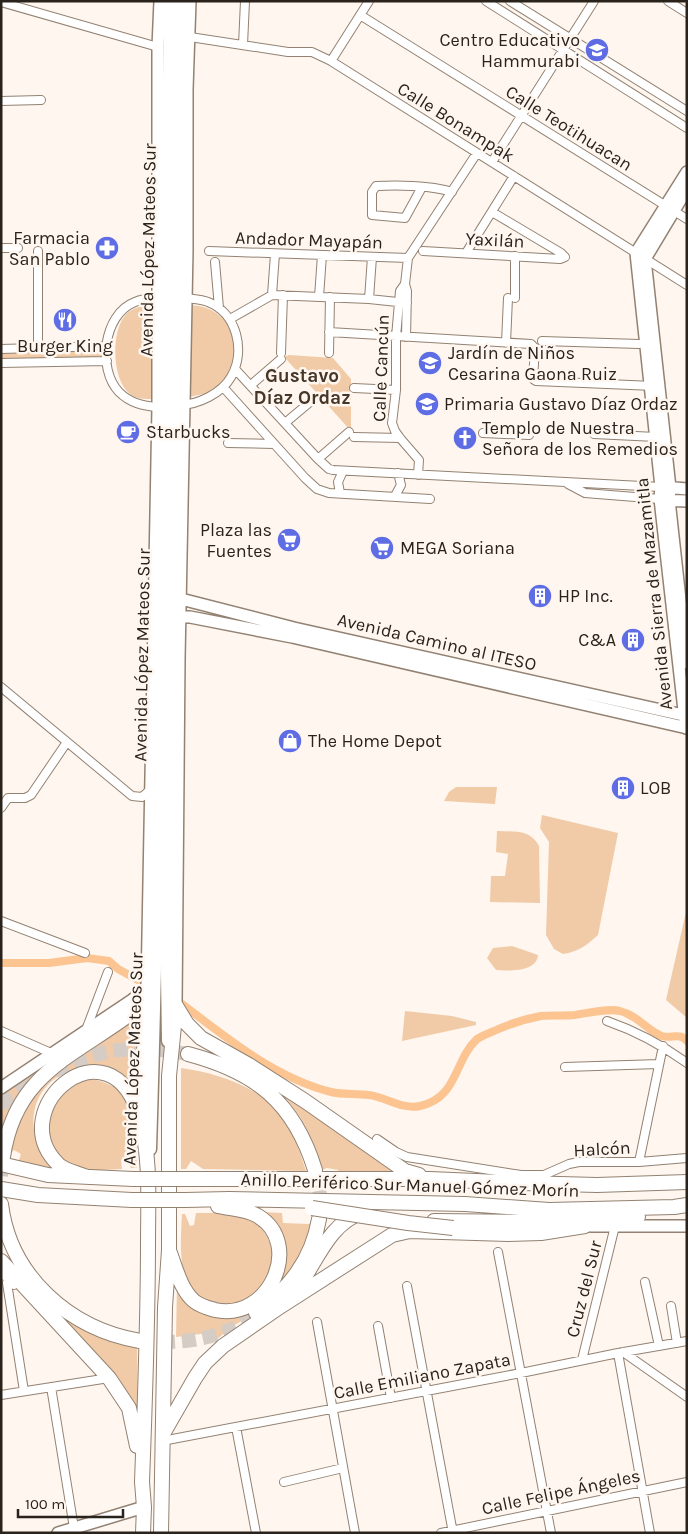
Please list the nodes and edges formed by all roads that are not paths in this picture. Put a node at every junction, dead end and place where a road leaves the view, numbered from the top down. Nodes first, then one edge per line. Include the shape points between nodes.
1 (160, 1) edge
2 (170, 1) edge
3 (180, 1) edge
4 (245, 1) edge
5 (368, 1) edge
6 (486, 1) edge
7 (510, 1) edge
8 (594, 1) edge
9 (668, 1) edge
10 (1, 2) edge
11 (189, 4) edge
12 (687, 13) edge
13 (360, 15) junction
14 (190, 37) junction
15 (570, 39) junction
16 (243, 45) junction
17 (158, 47) junction
18 (563, 50) junction
19 (332, 61) junction
20 (41, 100) dead end
21 (1, 101) edge
22 (687, 111) edge
23 (521, 116) junction
24 (187, 122) junction
25 (687, 128) edge
26 (179, 137) junction
27 (477, 153) junction
28 (492, 162) junction
29 (687, 172) edge
30 (514, 176) junction
31 (422, 187) junction
32 (687, 190) edge
33 (452, 192) junction
34 (670, 208) junction
35 (492, 212) junction
36 (687, 219) edge
37 (1, 248) edge
38 (18, 248) dead end
39 (38, 251) dead end
40 (209, 251) dead end
41 (423, 251) dead end
42 (466, 253) junction
43 (275, 254) junction
44 (322, 255) junction
45 (515, 256) junction
46 (640, 256) junction
47 (372, 257) junction
48 (408, 258) junction
49 (215, 262) dead end
50 (687, 285) edge
51 (272, 294) junction
52 (283, 295) junction
53 (162, 297) junction
54 (320, 297) junction
55 (330, 297) junction
56 (186, 298) junction
57 (369, 299) junction
58 (403, 303) junction
59 (220, 308) junction
60 (230, 319) junction
61 (330, 332) junction
62 (396, 337) junction
63 (406, 337) junction
64 (542, 341) dead end
65 (506, 343) junction
66 (639, 344) dead end
67 (107, 346) junction
68 (1, 348) edge
69 (38, 348) junction
70 (329, 353) dead end
71 (107, 361) junction
72 (1, 363) edge
73 (235, 369) junction
74 (251, 384) junction
75 (655, 386) junction
76 (223, 387) junction
77 (354, 388) dead end
78 (396, 390) junction
79 (316, 397) dead end
80 (179, 405) junction
81 (158, 407) junction
82 (285, 423) junction
83 (483, 433) dead end
84 (594, 434) dead end
85 (529, 436) dead end
86 (656, 437) junction
87 (400, 438) junction
88 (228, 443) dead end
89 (274, 444) junction
90 (318, 459) junction
91 (343, 471) junction
92 (398, 473) junction
93 (418, 475) junction
94 (567, 483) junction
95 (665, 487) junction
96 (687, 489) edge
97 (340, 493) junction
98 (395, 496) junction
99 (430, 499) dead end
100 (664, 500) junction
101 (687, 501) edge
102 (162, 591) junction
103 (181, 599) junction
104 (180, 617) junction
105 (153, 635) junction
106 (687, 663) edge
107 (1, 687) edge
108 (686, 722) edge
109 (67, 742) junction
110 (150, 790) junction
111 (1, 808) edge
112 (1, 921) edge
113 (85, 953) dead end
114 (108, 972) dead end
115 (159, 990) junction
116 (607, 1021) dead end
117 (86, 1030) junction
118 (1, 1031) edge
119 (664, 1046) junction
120 (51, 1053) junction
121 (188, 1054) tunnel mouth
122 (687, 1063) edge
123 (659, 1064) junction
124 (565, 1067) dead end
125 (1, 1088) edge
126 (142, 1126) junction
127 (377, 1139) dead end
128 (687, 1158) edge
129 (2, 1160) edge
130 (639, 1162) junction
131 (315, 1170) tunnel mouth
132 (149, 1175) junction
133 (521, 1175) junction
134 (86, 1177) junction
135 (430, 1179) junction
136 (487, 1182) junction
137 (687, 1182) edge
138 (1, 1189) edge
139 (228, 1199) junction
140 (185, 1200) junction
141 (1, 1204) edge
142 (681, 1206) edge
143 (316, 1213) junction
144 (550, 1216) junction
145 (585, 1226) junction
146 (615, 1226) junction
147 (687, 1226) edge
148 (169, 1250) junction
149 (498, 1252) dead end
150 (1, 1261) edge
151 (1, 1272) edge
152 (319, 1277) dead end
153 (645, 1282) dead end
154 (6, 1284) edge
155 (407, 1286) dead end
156 (33, 1296) junction
157 (281, 1306) junction
158 (670, 1306) dead end
159 (317, 1322) dead end
160 (378, 1326) dead end
161 (140, 1341) tunnel mouth
162 (687, 1341) edge
163 (677, 1343) junction
164 (659, 1346) junction
165 (621, 1352) junction
166 (582, 1360) junction
167 (521, 1373) junction
168 (109, 1378) junction
169 (51, 1387) junction
170 (24, 1391) junction
171 (426, 1391) junction
172 (1, 1395) edge
173 (687, 1397) edge
174 (391, 1398) junction
175 (333, 1409) junction
176 (236, 1428) junction
177 (162, 1438) junction
178 (343, 1468) junction
179 (142, 1482) junction
180 (284, 1482) dead end
181 (687, 1482) edge
182 (642, 1491) junction
183 (144, 1507) junction
184 (546, 1511) junction
185 (482, 1524) junction
186 (74, 1528) junction
187 (453, 1532) edge
188 (58, 1533) edge
189 (143, 1533) edge
190 (161, 1533) edge
191 (256, 1533) edge
192 (355, 1533) edge
193 (441, 1533) edge
194 (484, 1533) edge
195 (551, 1533) edge
196 (650, 1533) edge

1 - 17 main road
2 - 53 main road, Avenida López Mateos Sur
3 - 26 main road, Avenida López Mateos Sur
4 - 16 street
5 - 13 street
6 - 18 street
7 - 15 street
8 - 15 street
9 - 12 street
10 - 17 street
11 - 14 main road
13 - 19 street
13 - 23 street, Calle Teotihuacan
14 - 16 street, Calle Bonampak
14 - 24 main road
15 - 18 street
15 - 22 street
16 - 19 street, Calle Bonampak via 312,52
17 - 53 main road
18 - 23 street
18 - 25 street
19 - 27 street, Calle Bonampak
20 - 21 street
23 - 28 street
23 - 34 street, Calle Teotihuacan
24 - 26 main road
24 - 56 main road
26 - 80 main road, Avenida López Mateos Sur
27 - 28 street, Calle Bonampak
27 - 33 street, Calle Cancún
28 - 30 street, Calle Bonampak
29 - 34 main road
30 - 35 street
30 - 46 street, Calle Bonampak
31 - 31 street via 405,218 374,216 371,213 374,187
31 - 33 street
32 - 34 main road
33 - 48 street, Calle Cancún
34 - 36 street, Calle Teotihuacan
34 - 46 main road
35 - 42 street
35 - 45 street, Yaxilán via 565,258
37 - 38 street
39 - 69 street
40 - 43 street, Andador Mayapán
41 - 42 street, Yaxilán
42 - 45 street, Yaxilán
43 - 44 street, Andador Mayapán
43 - 51 street
44 - 47 street, Andador Mayapán
44 - 54 street
45 - 65 street
46 - 50 street, Calle Bonampak
46 - 75 main road, Avenida Sierra de Mazamitla
47 - 48 street, Andador Mayapán
47 - 57 street
48 - 58 street, Calle Cancún via 405,284 400,291
49 - 59 street
51 - 52 street
51 - 60 street
52 - 54 street
52 - 74 street via 281,356
53 - 67 street via 135,302 122,310 113,322
53 - 81 main road
53 - 102 main road, Avenida López Mateos Sur
54 - 55 street
55 - 57 street
55 - 61 street
56 - 59 street via 208,301
56 - 80 main road
57 - 58 street
58 - 62 street, Calle Cancún
58 - 63 street, Calle Cancún
59 - 60 street
60 - 73 street via 237,337
61 - 62 street
61 - 70 street
62 - 63 street
62 - 78 street, Calle Cancún
63 - 65 street
64 - 66 street
65 - 75 street via 534,345 533,378 536,381
67 - 69 street
67 - 71 street
68 - 69 street
71 - 72 street
71 - 81 street via 112,382 123,396 138,404
73 - 74 street
73 - 76 street
74 - 82 street
75 - 86 main road, Avenida Sierra de Mazamitla
75 - 95 main road, Avenida Sierra de Mazamitla
76 - 80 street via 204,399
76 - 89 street
77 - 78 street
78 - 87 street, Calle Cancún via 392,423
79 - 82 street
80 - 103 main road
80 - 115 main road, Avenida López Mateos Sur
81 - 105 main road
82 - 90 street
83 - 85 street
84 - 86 street
86 - 95 main road, Avenida Sierra de Mazamitla
87 - 90 street via 351,435
87 - 93 street, Calle Cancún via 420,460
88 - 89 street
89 - 97 street via 317,489
90 - 91 street via 329,469
91 - 92 street
91 - 97 street via 338,482
92 - 93 street
92 - 98 street via 401,486
93 - 94 street
94 - 95 street
94 - 100 street via 585,493
95 - 96 main road
95 - 100 main road, Avenida Sierra de Mazamitla
97 - 98 street
98 - 99 street
100 - 101 main road
100 - 106 main road, Avenida Sierra de Mazamitla
100 - 108 main road, Avenida Sierra de Mazamitla
102 - 105 main road
102 - 115 main road, Avenida López Mateos Sur
103 - 104 main road
103 - 108 main road, Avenida Camino al ITESO
104 - 108 main road, Avenida Camino al ITESO via 292,637
104 - 115 main road via 176,985
105 - 110 main road
107 - 109 street
109 - 110 street via 132,796 142,797
109 - 111 street via 31,795 8,798
110 - 115 main road
112 - 113 street
114 - 117 street
115 - 117 main road via 132,1000
115 - 126 highway
115 - 129 highway via 46,1072 20,1104 4,1144
115 - 132 main road, Avenida López Mateos Sur
115 - 135 highway via 187,1024 210,1044 306,1100 405,1172
115 - 148 highway, Avenida López Mateos Sur via 169,1076
116 - 119 street
117 - 120 main road
118 - 120 street
119 - 122 street
119 - 123 street
120 - 125 main road
121 - 131 highway via 236,1070 271,1094 301,1135
123 - 124 street
123 - 130 street
126 - 132 highway
126 - 134 highway via 129,1094 120,1084 104,1075 74,1074 50,1088 38,1110 36,1128 39,1140 47,1154 61,1167
127 - 133 street, Halcón via 407,1157
128 - 130 street, Halcón
129 - 134 highway, Anillo Periférico Sur Manuel Gómez Morín via 48,1175
130 - 133 street, Halcón via 579,1162 544,1175
132 - 179 highway, Avenida López Mateos Sur
133 - 136 highway
134 - 135 highway, Anillo Periférico Sur Manuel Gómez Morín, bridge
135 - 136 highway, Anillo Periférico Sur Manuel Gómez Morín
136 - 137 highway, Anillo Periférico Sur Manuel Gómez Morín via 634,1185
138 - 140 highway, Anillo Periférico Sur Manuel Gómez Morín, bridge via 38,1195
139 - 140 highway, Anillo Periférico Sur Manuel Gómez Morín
139 - 143 highway
139 - 144 highway, Anillo Periférico Sur Manuel Gómez Morín via 465,1204
140 - 148 highway via 243,1210 264,1221 278,1246 275,1277 265,1293 252,1303 232,1311 211,1309 198,1304 189,1295
141 - 161 highway via 14,1249 27,1272 49,1297 73,1317 113,1334
142 - 144 highway, Anillo Periférico Sur Manuel Gómez Morín
143 - 145 highway, bridge via 453,1228
143 - 177 highway via 315,1238 291,1282 267,1305 221,1337 188,1372 175,1396
144 - 145 highway
144 - 152 highway via 409,1223 388,1231
144 - 157 highway via 385,1209 358,1214 332,1234 300,1284
145 - 146 main road
145 - 157 highway via 508,1234 399,1232
146 - 147 main road
146 - 166 street, Cruz del Sur
148 - 177 highway, Avenida López Mateos Sur
149 - 167 street
150 - 156 highway
151 - 154 street
153 - 164 street
154 - 156 street
154 - 170 street
155 - 171 street
156 - 168 highway
157 - 177 highway via 205,1363 181,1399
158 - 163 street
159 - 175 street
160 - 174 street
162 - 163 street, Calle Emiliano Zapata
163 - 164 street, Calle Emiliano Zapata
164 - 165 street, Calle Emiliano Zapata
165 - 166 street, Calle Emiliano Zapata
165 - 173 street
165 - 182 street
166 - 167 street, Calle Emiliano Zapata
167 - 171 street, Calle Emiliano Zapata
167 - 184 street
168 - 169 street
168 - 179 highway via 129,1408
169 - 170 street
169 - 186 street
170 - 172 street
171 - 174 street, Calle Emiliano Zapata
171 - 187 street
174 - 175 street, Calle Emiliano Zapata
175 - 176 street, Calle Emiliano Zapata
175 - 178 street
176 - 177 street, Calle Emiliano Zapata
176 - 191 street
177 - 190 highway, Avenida López Mateos Sur
178 - 180 street
178 - 192 street
179 - 183 highway
181 - 182 street, Calle Felipe Ángeles
182 - 184 street, Calle Felipe Ángeles
182 - 196 street
183 - 186 main road
183 - 189 highway
184 - 185 street, Calle Felipe Ángeles
184 - 195 street
185 - 187 street, Calle Felipe Ángeles
185 - 194 street
186 - 188 main road
187 - 193 street, Calle Felipe Ángeles

